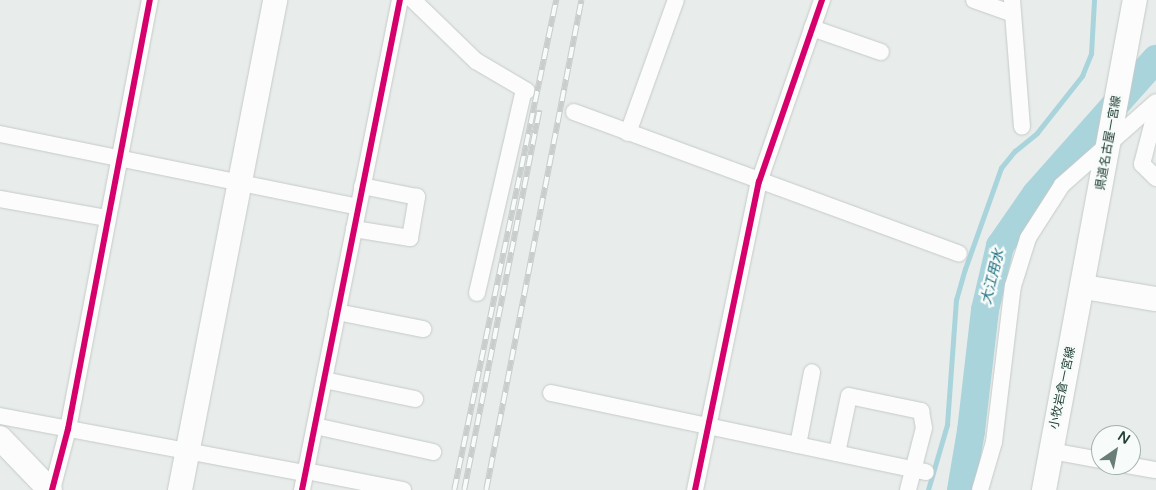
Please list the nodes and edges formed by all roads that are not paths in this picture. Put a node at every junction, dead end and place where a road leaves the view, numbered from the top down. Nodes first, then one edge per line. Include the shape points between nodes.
1 (150, 0) edge
2 (275, 0) edge
3 (400, 0) edge
4 (413, 0) edge
5 (676, 0) edge
6 (822, 0) edge
7 (974, 0) edge
8 (1134, 0) edge
9 (1012, 7) edge
10 (812, 28) junction
11 (881, 52) dead end
12 (1156, 102) edge
13 (1156, 110) edge
14 (574, 112) dead end
15 (1022, 127) dead end
16 (628, 133) junction
17 (0, 134) edge
18 (1110, 139) junction
19 (118, 159) junction
20 (1156, 178) edge
21 (241, 180) junction
22 (759, 182) junction
23 (362, 186) junction
24 (0, 199) edge
25 (358, 207) junction
26 (107, 218) junction
27 (354, 229) junction
28 (959, 254) dead end
29 (1084, 287) junction
30 (477, 293) dead end
31 (1156, 299) edge
32 (338, 312) junction
33 (423, 329) dead end
34 (812, 372) dead end
35 (324, 380) junction
36 (551, 393) dead end
37 (415, 399) dead end
38 (0, 416) edge
39 (315, 426) junction
40 (709, 426) junction
41 (68, 429) junction
42 (0, 438) edge
43 (798, 445) junction
44 (188, 451) junction
45 (1050, 451) junction
46 (433, 452) dead end
47 (837, 453) junction
48 (1091, 458) edge
49 (1141, 467) edge
50 (1156, 470) edge
51 (920, 471) junction
52 (305, 472) junction
53 (51, 490) edge
54 (180, 490) edge
55 (302, 490) edge
56 (403, 490) edge
57 (695, 490) edge
58 (908, 490) edge
59 (980, 490) edge
60 (1044, 490) edge

1 - 19 street
2 - 21 street
3 - 23 street
4 - 30 street via 476,61 526,91
5 - 16 street
6 - 10 street
7 - 9 street
8 - 18 street, 県道名古屋一宮線
9 - 15 street
10 - 11 street
10 - 22 street
12 - 18 street via 1138,121
13 - 20 street via 1142,164
14 - 16 street
16 - 22 street
17 - 19 street
18 - 29 street, 県道名古屋一宮線
18 - 59 street via 1062,185 1028,238 1013,286 994,442
19 - 21 street
19 - 26 street
21 - 25 street
21 - 44 street
22 - 28 street
22 - 40 street
23 - 25 street
23 - 27 street via 417,198 410,238
24 - 26 street
25 - 27 street
26 - 41 street
27 - 32 street
29 - 31 street
29 - 45 street, 小牧岩倉一宮線
32 - 33 street
32 - 35 street
34 - 43 street
35 - 37 street
35 - 39 street
36 - 40 street
38 - 41 street
39 - 46 street
39 - 52 street
40 - 43 street
40 - 57 street
41 - 44 street
41 - 53 street
42 - 53 street
43 - 47 street
44 - 52 street
44 - 54 street
45 - 48 street
45 - 60 street, 小牧岩倉一宮線
47 - 51 street
47 - 51 street via 849,396 922,412 924,428
49 - 50 street
51 - 58 street
52 - 55 street
52 - 56 street

